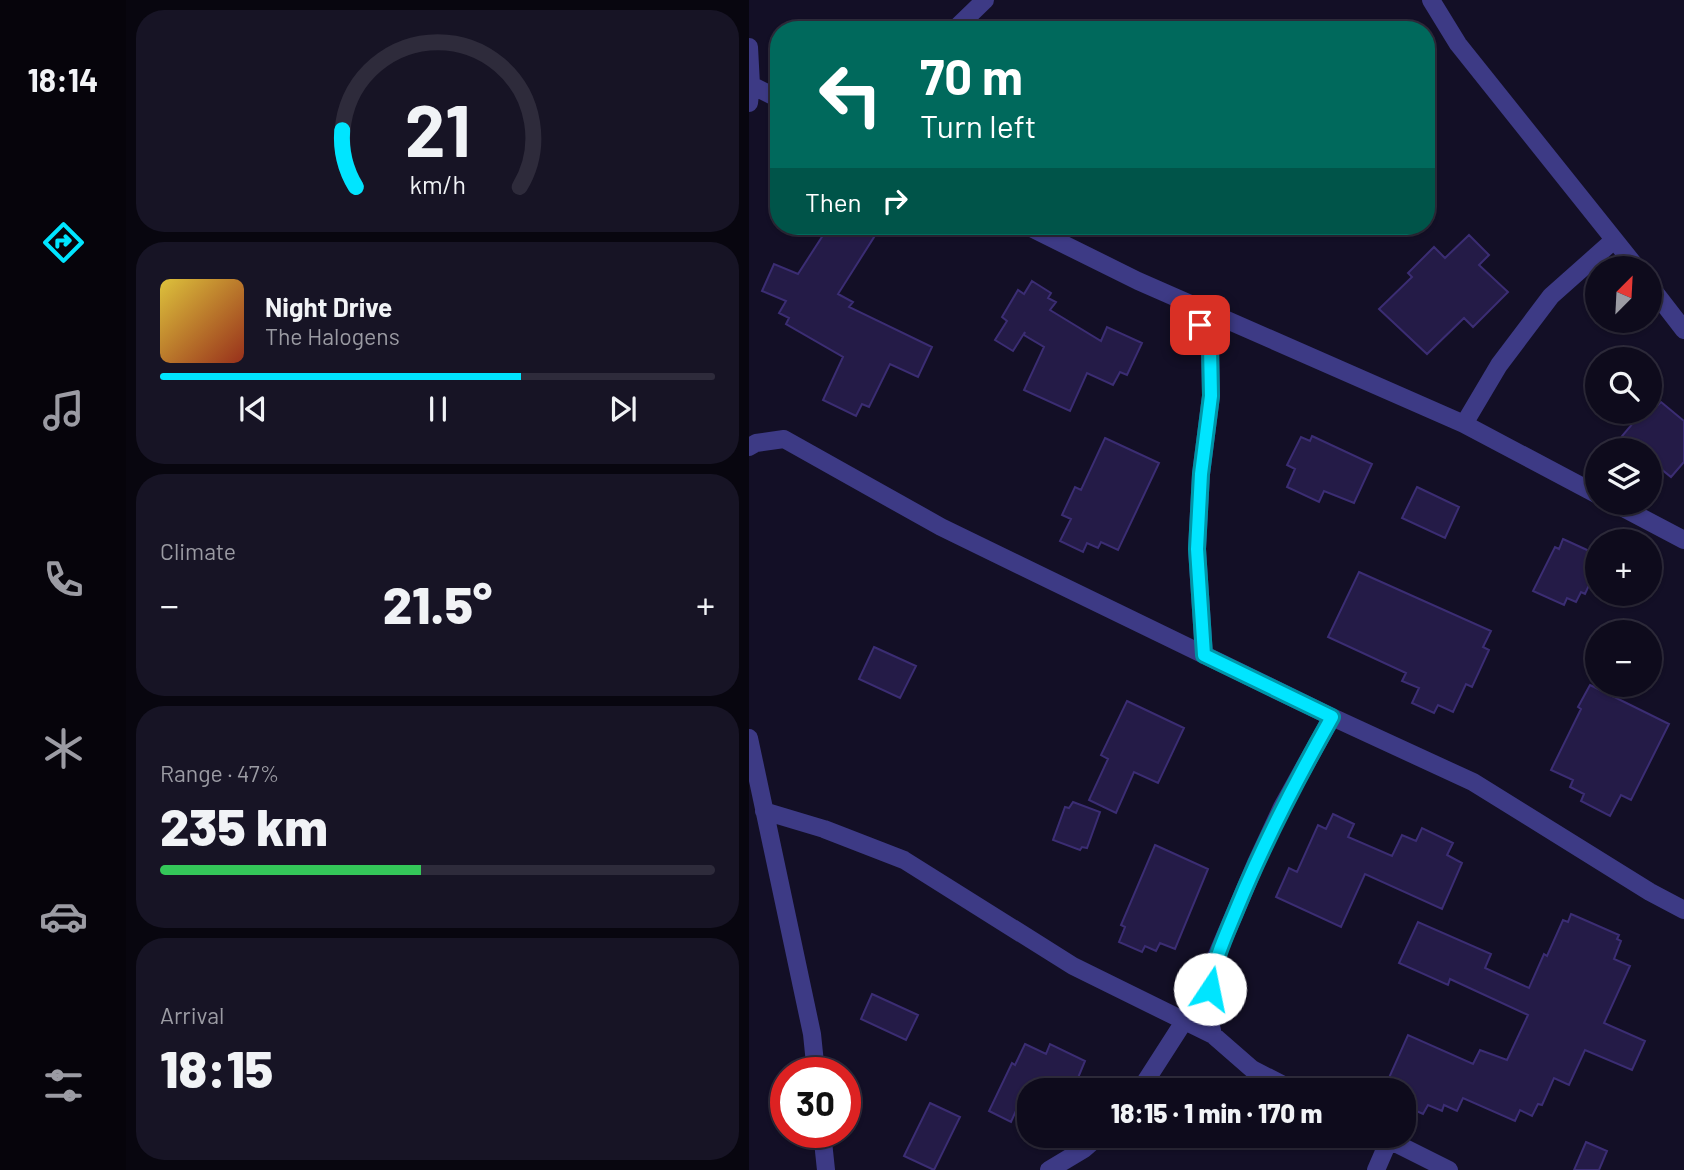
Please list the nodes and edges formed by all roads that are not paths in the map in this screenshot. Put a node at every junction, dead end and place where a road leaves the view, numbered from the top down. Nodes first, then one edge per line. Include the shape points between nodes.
1 (985, 0) edge
2 (1431, 0) edge
3 (963, 21) edge
4 (749, 47) edge
5 (750, 94) edge
6 (770, 97) edge
7 (1045, 235) edge
8 (1615, 240) junction
9 (1628, 256) edge
10 (1663, 303) edge
11 (1190, 304) junction
12 (1684, 330) edge
13 (1464, 424) junction
14 (749, 447) edge
15 (1585, 488) edge
16 (1637, 515) edge
17 (1684, 540) edge
18 (1204, 655) junction
19 (1332, 717) junction
20 (749, 738) edge
21 (764, 811) junction
22 (1684, 910) edge
23 (1185, 1020) junction
24 (1213, 1035) junction
25 (814, 1057) edge
26 (1148, 1078) edge
27 (1270, 1078) edge
28 (824, 1148) edge
29 (1085, 1148) edge
30 (1382, 1148) edge
31 (1405, 1148) edge
32 (826, 1170) edge
33 (1049, 1170) edge
34 (1376, 1170) edge
35 (1449, 1170) edge

1 - 3 street
2 - 8 street via 1458,44
4 - 5 street
5 - 6 street
7 - 11 street
8 - 9 street
8 - 13 street via 1551,296 1499,365
10 - 12 street
11 - 13 street
11 - 18 street via 1210,346 1211,396 1197,549
13 - 15 street
14 - 18 street via 784,439 941,527
16 - 17 street
18 - 19 street
19 - 22 street via 1473,782
19 - 24 street via 1271,830 1213,964 1208,1013
20 - 21 street
21 - 23 street via 904,860 1073,966
21 - 25 street
23 - 24 street
23 - 26 street
24 - 27 street
28 - 32 street
29 - 33 street
30 - 34 street
31 - 35 street

